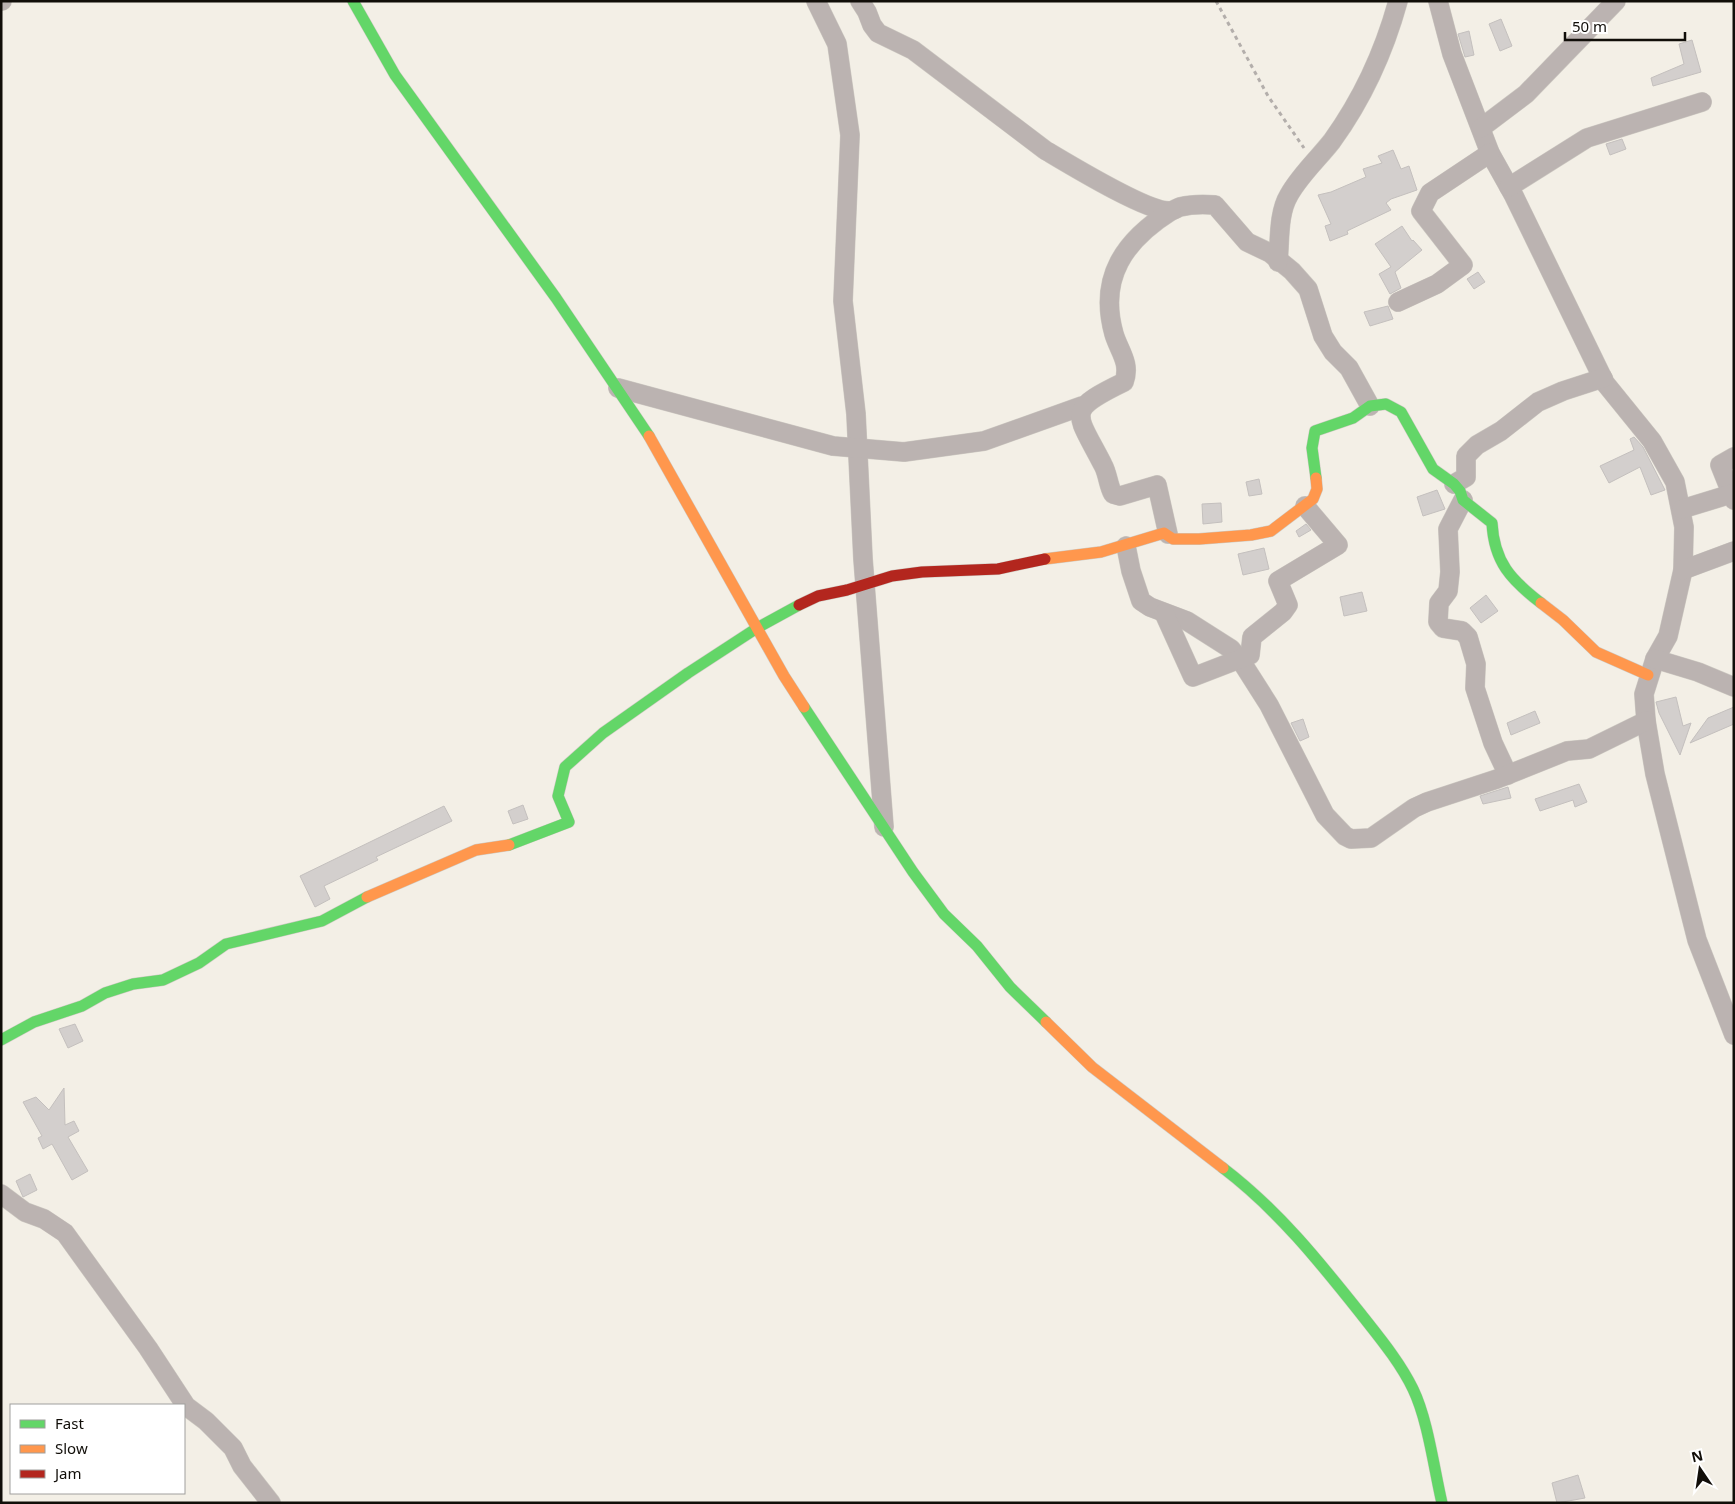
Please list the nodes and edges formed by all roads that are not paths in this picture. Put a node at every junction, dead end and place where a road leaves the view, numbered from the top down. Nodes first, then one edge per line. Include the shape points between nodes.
1 (353, 1) edge
2 (816, 1) edge
3 (860, 1) edge
4 (1398, 1) edge
5 (1438, 1) edge
6 (1616, 1) edge
7 (1702, 102) dead end
8 (1481, 128) junction
9 (1490, 153) junction
10 (1509, 187) junction
11 (1171, 211) junction
12 (1278, 262) junction
13 (1398, 302) dead end
14 (1602, 378) junction
15 (618, 388) junction
16 (1082, 406) junction
17 (1370, 406) junction
18 (857, 448) junction
19 (1734, 457) edge
20 (1459, 492) junction
21 (1732, 497) edge
22 (1305, 506) junction
23 (1682, 509) junction
24 (1168, 534) junction
25 (1126, 546) junction
26 (1734, 551) edge
27 (1684, 570) junction
28 (865, 584) junction
29 (1164, 613) junction
30 (757, 628) junction
31 (1240, 659) junction
32 (1652, 667) junction
33 (1734, 687) edge
34 (1646, 721) junction
35 (1508, 775) junction
36 (884, 831) junction
37 (1734, 1035) edge
38 (1, 1040) edge
39 (1, 1194) edge
40 (185, 1404) edge
41 (185, 1405) edge
42 (272, 1503) edge
43 (1442, 1503) edge

1 - 15 street via 395,75
2 - 18 street via 837,44 850,135 843,301
3 - 11 street via 878,32 913,50 1045,150 1135,199
4 - 12 street via 1380,56 1363,93 1289,195 1284,208
5 - 8 street via 1452,54
6 - 8 street via 1526,94
7 - 10 street via 1587,138
8 - 9 street
9 - 10 street
9 - 13 street via 1430,193 1421,211 1463,265 1437,284
10 - 14 street
11 - 12 street via 1195,205 1215,205 1247,242
11 - 16 street via 1142,231 1118,260 1111,283 1111,320 1126,363 1124,382
12 - 17 street via 1292,271 1308,289 1323,336 1349,368
14 - 20 street via 1548,397 1477,445 1466,456 1466,478
14 - 23 street via 1652,441 1675,482
15 - 18 street via 833,446
15 - 30 street via 660,453
16 - 18 street via 984,441 904,452
16 - 24 street via 1079,414 1084,431 1104,466 1112,494 1120,496 1157,485
17 - 20 street via 1386,404 1401,412 1433,470
17 - 22 street via 1353,418 1314,431 1312,448 1317,489
18 - 28 street
19 - 21 street via 1720,465
20 - 32 street via 1492,524 1491,541 1510,578 1524,591 1562,619 1595,651
20 - 35 street via 1448,529 1450,572 1448,590 1439,603 1438,622 1443,628 1462,631 1468,637 1476,664 1475,688 1493,743
21 - 23 street
22 - 24 street via 1272,531 1224,538 1176,539
22 - 31 street via 1338,545 1278,581 1288,605 1252,637 1250,655
23 - 27 street
24 - 25 street via 1151,536
25 - 28 street via 998,569 922,572
25 - 29 street via 1141,601
26 - 27 street
27 - 32 street via 1668,636
28 - 30 street via 818,596
28 - 36 street
29 - 31 street via 1187,621 1224,642
29 - 31 street via 1193,677
30 - 36 street via 784,676
30 - 38 street via 603,733 565,767 558,796 568,822 504,848 476,850 375,892 322,921 226,944 199,963 163,980 133,984 105,994 82,1006 34,1022
31 - 35 street via 1282,729 1325,815 1348,838 1370,838 1427,802
32 - 33 street via 1698,672
32 - 34 street via 1644,694
34 - 35 street via 1590,749 1567,751
34 - 37 street via 1655,774 1697,940
36 - 43 street via 944,914 1010,987 1092,1067 1228,1172 1286,1223 1315,1256 1380,1339 1412,1388
39 - 40 street via 25,1212 44,1219 65,1233
41 - 42 street via 233,1448 242,1466

